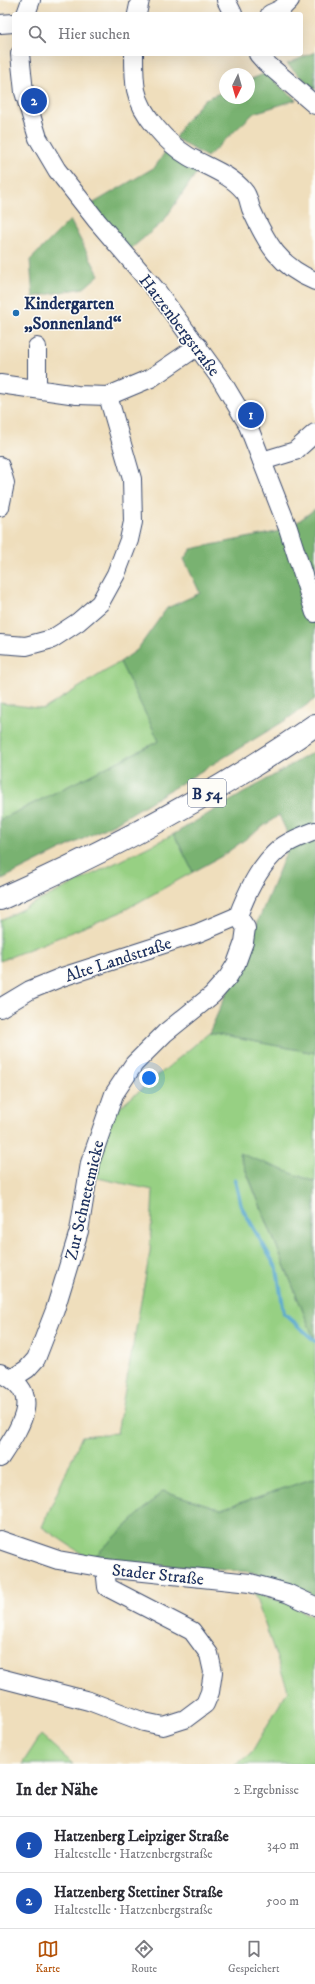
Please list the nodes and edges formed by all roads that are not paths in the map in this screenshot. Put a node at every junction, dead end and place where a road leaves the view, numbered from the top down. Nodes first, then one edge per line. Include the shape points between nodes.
1 (32, 0) edge
2 (140, 0) edge
3 (226, 0) edge
4 (290, 0) edge
5 (27, 12) edge
6 (137, 12) edge
7 (232, 12) edge
8 (274, 12) edge
9 (12, 23) edge
10 (0, 24) edge
11 (20, 56) edge
12 (134, 56) edge
13 (260, 56) edge
14 (315, 105) edge
15 (315, 281) edge
16 (198, 346) junction
17 (37, 347) dead end
18 (0, 384) edge
19 (37, 389) junction
20 (108, 396) junction
21 (315, 433) edge
22 (262, 462) junction
23 (0, 466) edge
24 (0, 507) edge
25 (315, 613) edge
26 (0, 644) edge
27 (315, 725) edge
28 (315, 831) edge
29 (0, 899) edge
30 (238, 916) junction
31 (0, 1008) edge
32 (6, 1376) edge
33 (0, 1458) edge
34 (0, 1540) edge
35 (104, 1568) junction
36 (315, 1606) edge
37 (0, 1678) edge

1 - 5 street
2 - 6 street
3 - 7 street
4 - 8 street
9 - 10 street
11 - 16 street, Hatzenbergstraße via 24,92 38,138 57,170 157,291
12 - 15 street via 136,92 145,112 161,134 188,156 225,175 245,192 272,249 297,273
13 - 14 street
16 - 20 street via 151,378
16 - 22 street, Hatzenbergstraße via 247,424
17 - 19 street
18 - 19 street
19 - 20 street via 77,395
20 - 26 street via 132,479 133,522 116,574 100,603 52,639 26,646
21 - 22 street via 296,451
22 - 25 street, Hatzenbergstraße via 288,528
23 - 24 street via 5,483
27 - 29 main road, B 54 via 273,755 184,807 95,855
28 - 30 street via 278,849 248,889
30 - 31 street, Alte Landstraße via 198,933 62,976 30,990
30 - 32 street, Zur Schnetemicke via 246,928 244,942 228,977 212,995 165,1033 134,1064 114,1094 90,1163 79,1231 55,1310 36,1359 27,1368
32 - 33 street, Zur Schnetemicke via 22,1393 25,1410 22,1424
34 - 35 street, Stader Straße via 58,1560
35 - 36 street, Stader Straße via 250,1583
35 - 37 street via 108,1587 192,1631 209,1654 213,1672 205,1704 185,1719 163,1726 144,1722 89,1701

